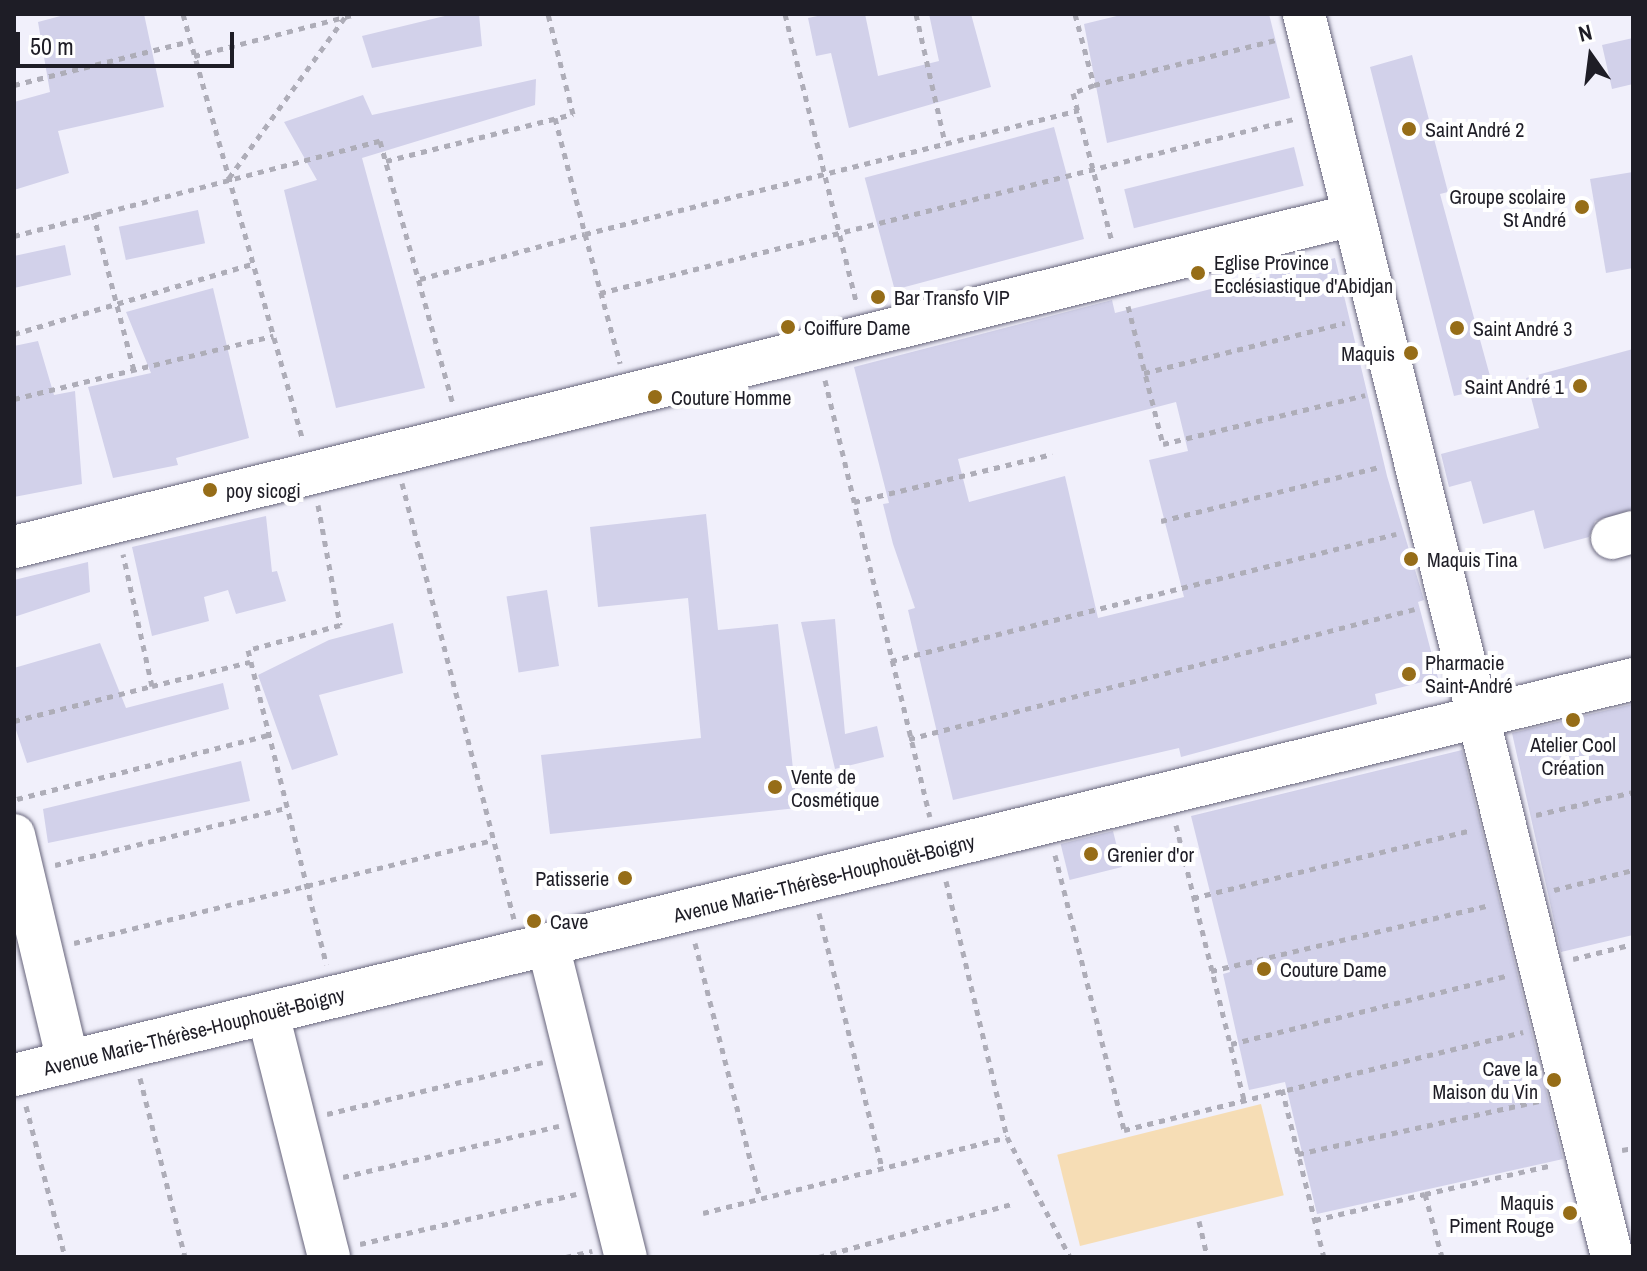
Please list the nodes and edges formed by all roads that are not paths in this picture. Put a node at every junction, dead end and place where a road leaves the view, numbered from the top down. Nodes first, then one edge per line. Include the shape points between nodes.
1 (1306, 23) edge
2 (1353, 215) junction
3 (14, 547) edge
4 (1633, 679) edge
5 (1475, 718) junction
6 (19, 854) edge
7 (535, 948) junction
8 (268, 1014) junction
9 (68, 1062) junction
10 (16, 1075) edge
11 (328, 1254) edge
12 (626, 1257) edge
13 (1612, 1257) edge

1 - 2 street
2 - 3 street
2 - 5 street
4 - 5 street, Avenue Marie-Thérèse-Houphouët-Boigny
5 - 7 street, Avenue Marie-Thérèse-Houphouët-Boigny
5 - 13 street
6 - 9 street
7 - 8 street, Avenue Marie-Thérèse-Houphouët-Boigny
7 - 12 street via 573,1055
8 - 9 street, Avenue Marie-Thérèse-Houphouët-Boigny
8 - 11 street
9 - 10 street, Avenue Marie-Thérèse-Houphouët-Boigny

